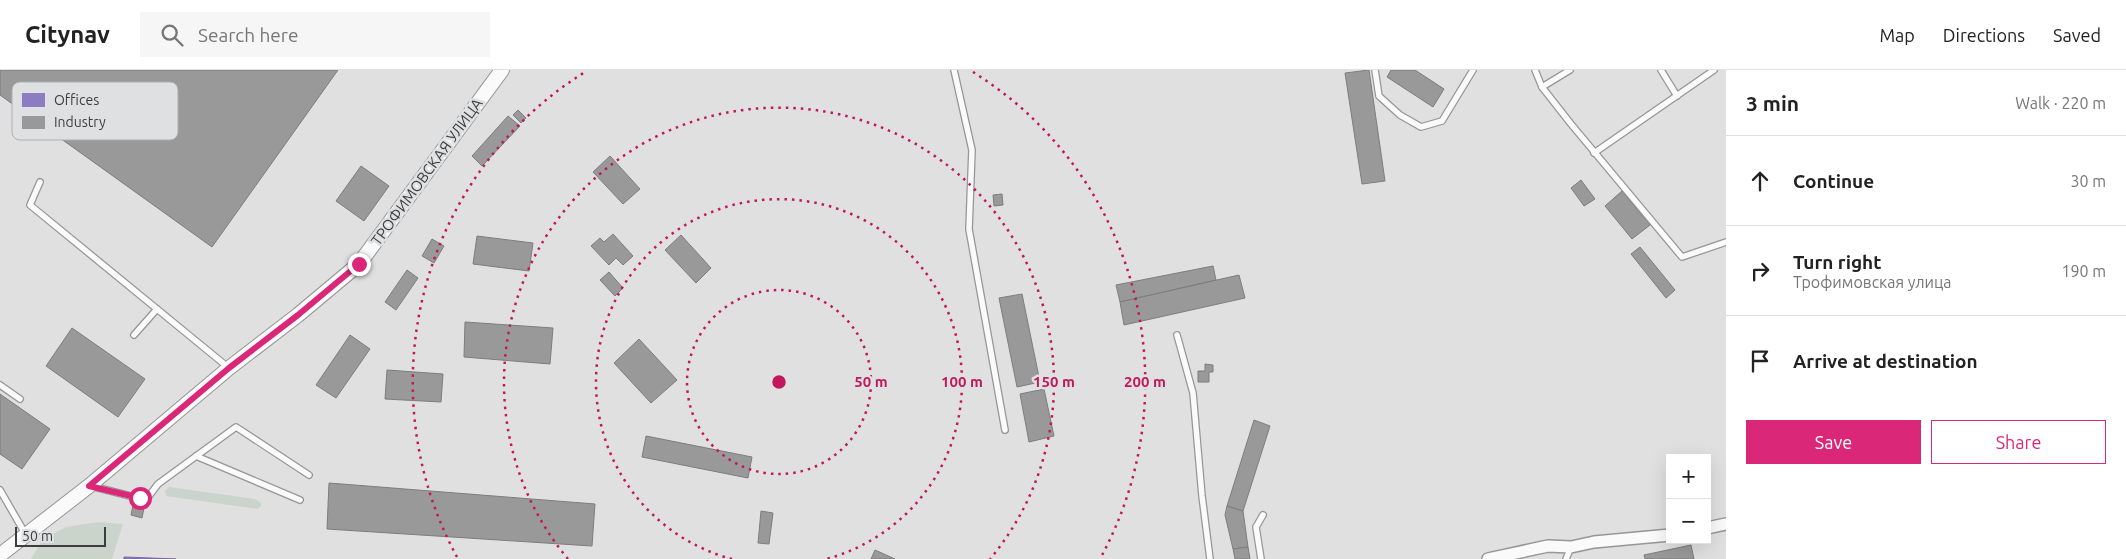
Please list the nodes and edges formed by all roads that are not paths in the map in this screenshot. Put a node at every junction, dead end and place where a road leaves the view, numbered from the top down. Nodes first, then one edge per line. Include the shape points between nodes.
1 (954, 70) edge
2 (1375, 70) edge
3 (1473, 70) edge
4 (1535, 70) edge
5 (1570, 70) edge
6 (1660, 70) edge
7 (1714, 70) edge
8 (500, 71) edge
9 (1542, 87) junction
10 (1677, 96) junction
11 (1594, 153) junction
12 (40, 182) dead end
13 (1726, 242) edge
14 (157, 309) junction
15 (134, 334) dead end
16 (1177, 335) dead end
17 (229, 368) junction
18 (0, 385) edge
19 (20, 399) dead end
20 (1005, 430) dead end
21 (196, 456) junction
22 (310, 474) dead end
23 (89, 486) junction
24 (0, 490) edge
25 (300, 500) dead end
26 (1263, 514) dead end
27 (1726, 524) edge
28 (1711, 527) edge
29 (26, 535) junction
30 (1666, 535) edge
31 (1571, 547) junction
32 (0, 554) edge
33 (1210, 559) edge
34 (1261, 559) edge
35 (1488, 559) edge
36 (1566, 559) edge

1 - 20 lane via 972,150 969,229
2 - 3 lane via 1379,96 1400,115 1421,127 1442,121
4 - 9 lane
5 - 9 lane
6 - 10 lane
7 - 10 lane
8 - 17 street, ТРОФИМОВСКАЯ УЛИЦА via 359,264
9 - 11 lane
10 - 11 lane
11 - 13 lane via 1682,257
12 - 14 lane via 30,205
14 - 15 lane
14 - 17 lane
16 - 33 lane via 1193,392
17 - 23 street, ТРОФИМОВСКАЯ УЛИЦА
18 - 19 lane
21 - 22 lane via 236,428
21 - 23 lane via 158,484 146,500
21 - 25 lane
23 - 29 street, ТРОФИМОВСКАЯ УЛИЦА
24 - 29 lane
26 - 34 lane via 1256,527
27 - 28 street
29 - 32 street, ТРОФИМОВСКАЯ УЛИЦА
30 - 31 street
31 - 35 street via 1548,546
31 - 36 lane

